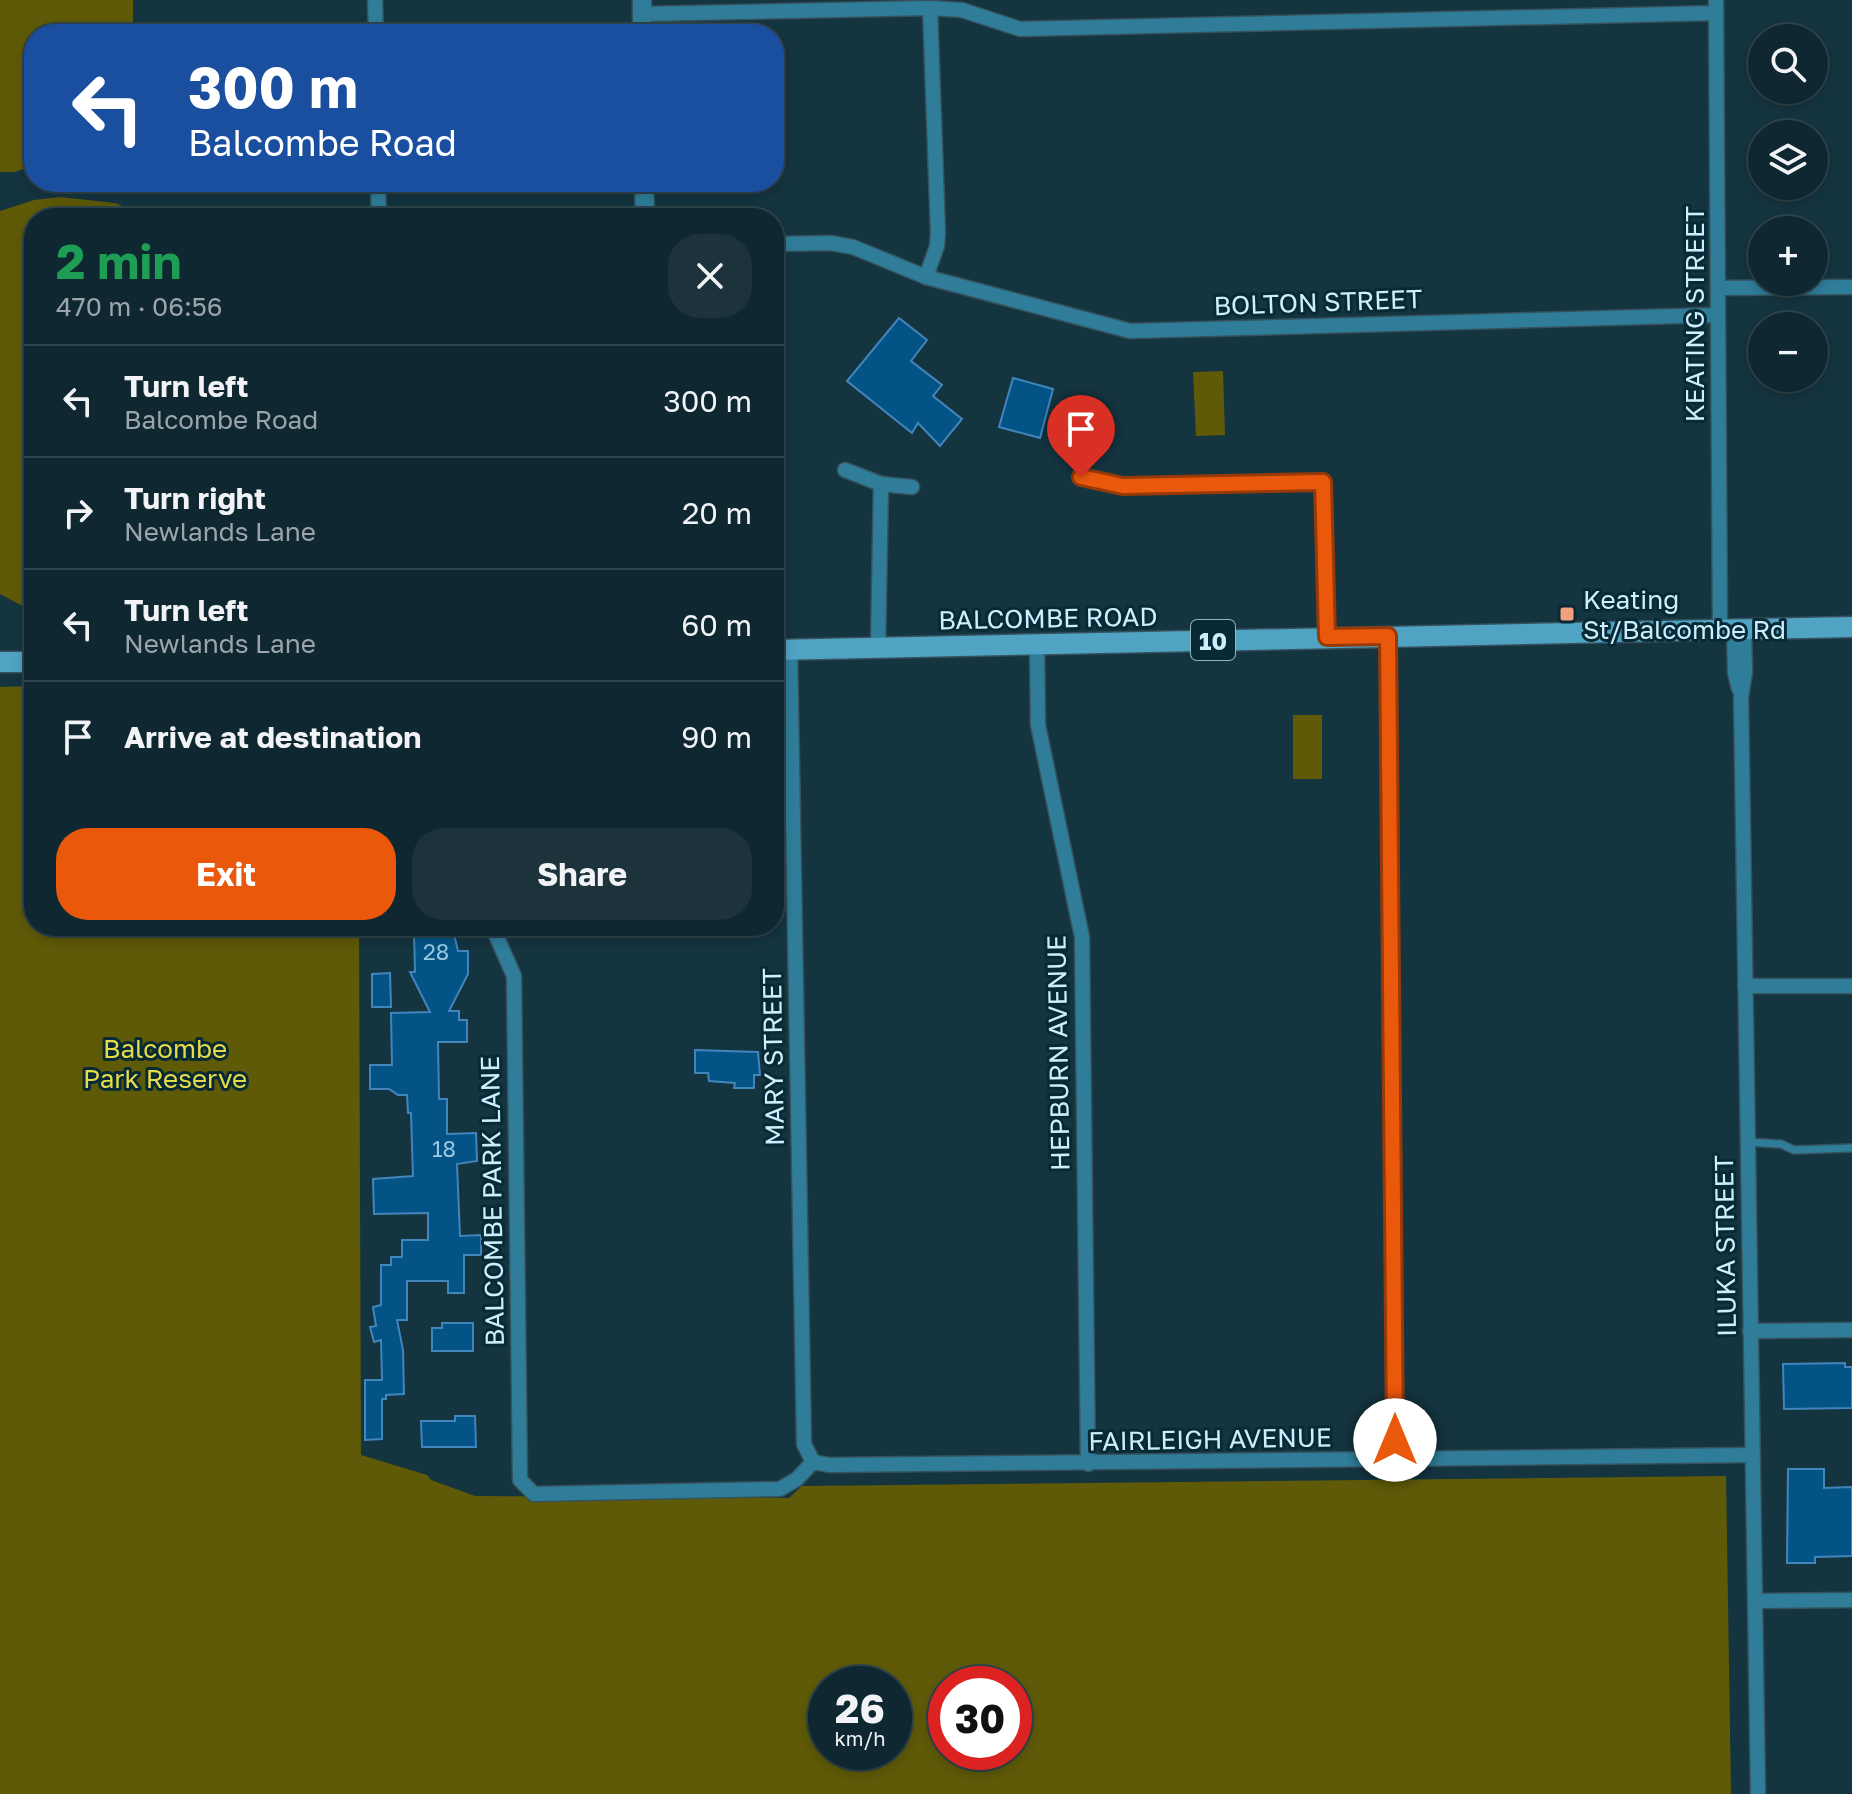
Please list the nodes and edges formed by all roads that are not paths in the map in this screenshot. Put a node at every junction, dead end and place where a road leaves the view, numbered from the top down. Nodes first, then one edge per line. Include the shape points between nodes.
1 (375, 0) edge
2 (1716, 6) edge
3 (642, 7) edge
4 (930, 8) junction
5 (376, 24) edge
6 (784, 244) edge
7 (926, 277) junction
8 (1852, 287) edge
9 (1718, 288) junction
10 (1718, 315) junction
11 (845, 470) dead end
12 (1081, 477) dead end
13 (881, 484) junction
14 (912, 487) dead end
15 (1852, 627) edge
16 (1733, 628) junction
17 (1388, 636) junction
18 (1327, 637) junction
19 (1037, 645) junction
20 (878, 647) junction
21 (784, 650) edge
22 (0, 662) edge
23 (24, 662) edge
24 (784, 722) edge
25 (496, 936) edge
26 (1745, 986) junction
27 (1852, 986) edge
28 (1747, 1142) junction
29 (1852, 1148) edge
30 (1852, 1330) edge
31 (1750, 1331) junction
32 (1752, 1455) junction
33 (1396, 1460) junction
34 (813, 1462) junction
35 (1088, 1464) junction
36 (1852, 1600) edge
37 (1755, 1601) junction
38 (1758, 1794) edge

1 - 5 street
2 - 4 street via 1020,29 962,10
2 - 9 street, KEATING STREET
3 - 4 street
4 - 7 street via 938,232
6 - 7 street, BOLTON STREET via 853,247
7 - 10 street, BOLTON STREET via 1130,331
8 - 9 street
9 - 10 street, KEATING STREET
10 - 16 street, KEATING STREET
11 - 13 street
12 - 18 street via 1123,486 1323,482
13 - 14 street
13 - 20 street
15 - 16 main road, BALCOMBE ROAD / 10
16 - 17 main road, BALCOMBE ROAD / 10
16 - 26 street, ILUKA STREET via 1741,697
17 - 18 main road, BALCOMBE ROAD / 10
17 - 33 street
18 - 19 main road, BALCOMBE ROAD / 10
19 - 20 main road, BALCOMBE ROAD / 10
19 - 35 street, HEPBURN AVENUE via 1038,725 1082,937
20 - 21 main road, BALCOMBE ROAD / 10
22 - 23 main road
24 - 34 street, MARY STREET via 804,1444
25 - 34 street, BALCOMBE PARK LANE via 514,976 520,1480 534,1494 780,1489
26 - 27 street
26 - 28 street, ILUKA STREET
28 - 29 lane via 1794,1150
28 - 31 street, ILUKA STREET
30 - 31 street
31 - 32 street, ILUKA STREET
32 - 33 street, FAIRLEIGH AVENUE
32 - 37 street, ILUKA STREET
33 - 35 street, FAIRLEIGH AVENUE
34 - 35 street, FAIRLEIGH AVENUE
36 - 37 street
37 - 38 street, ILUKA STREET

